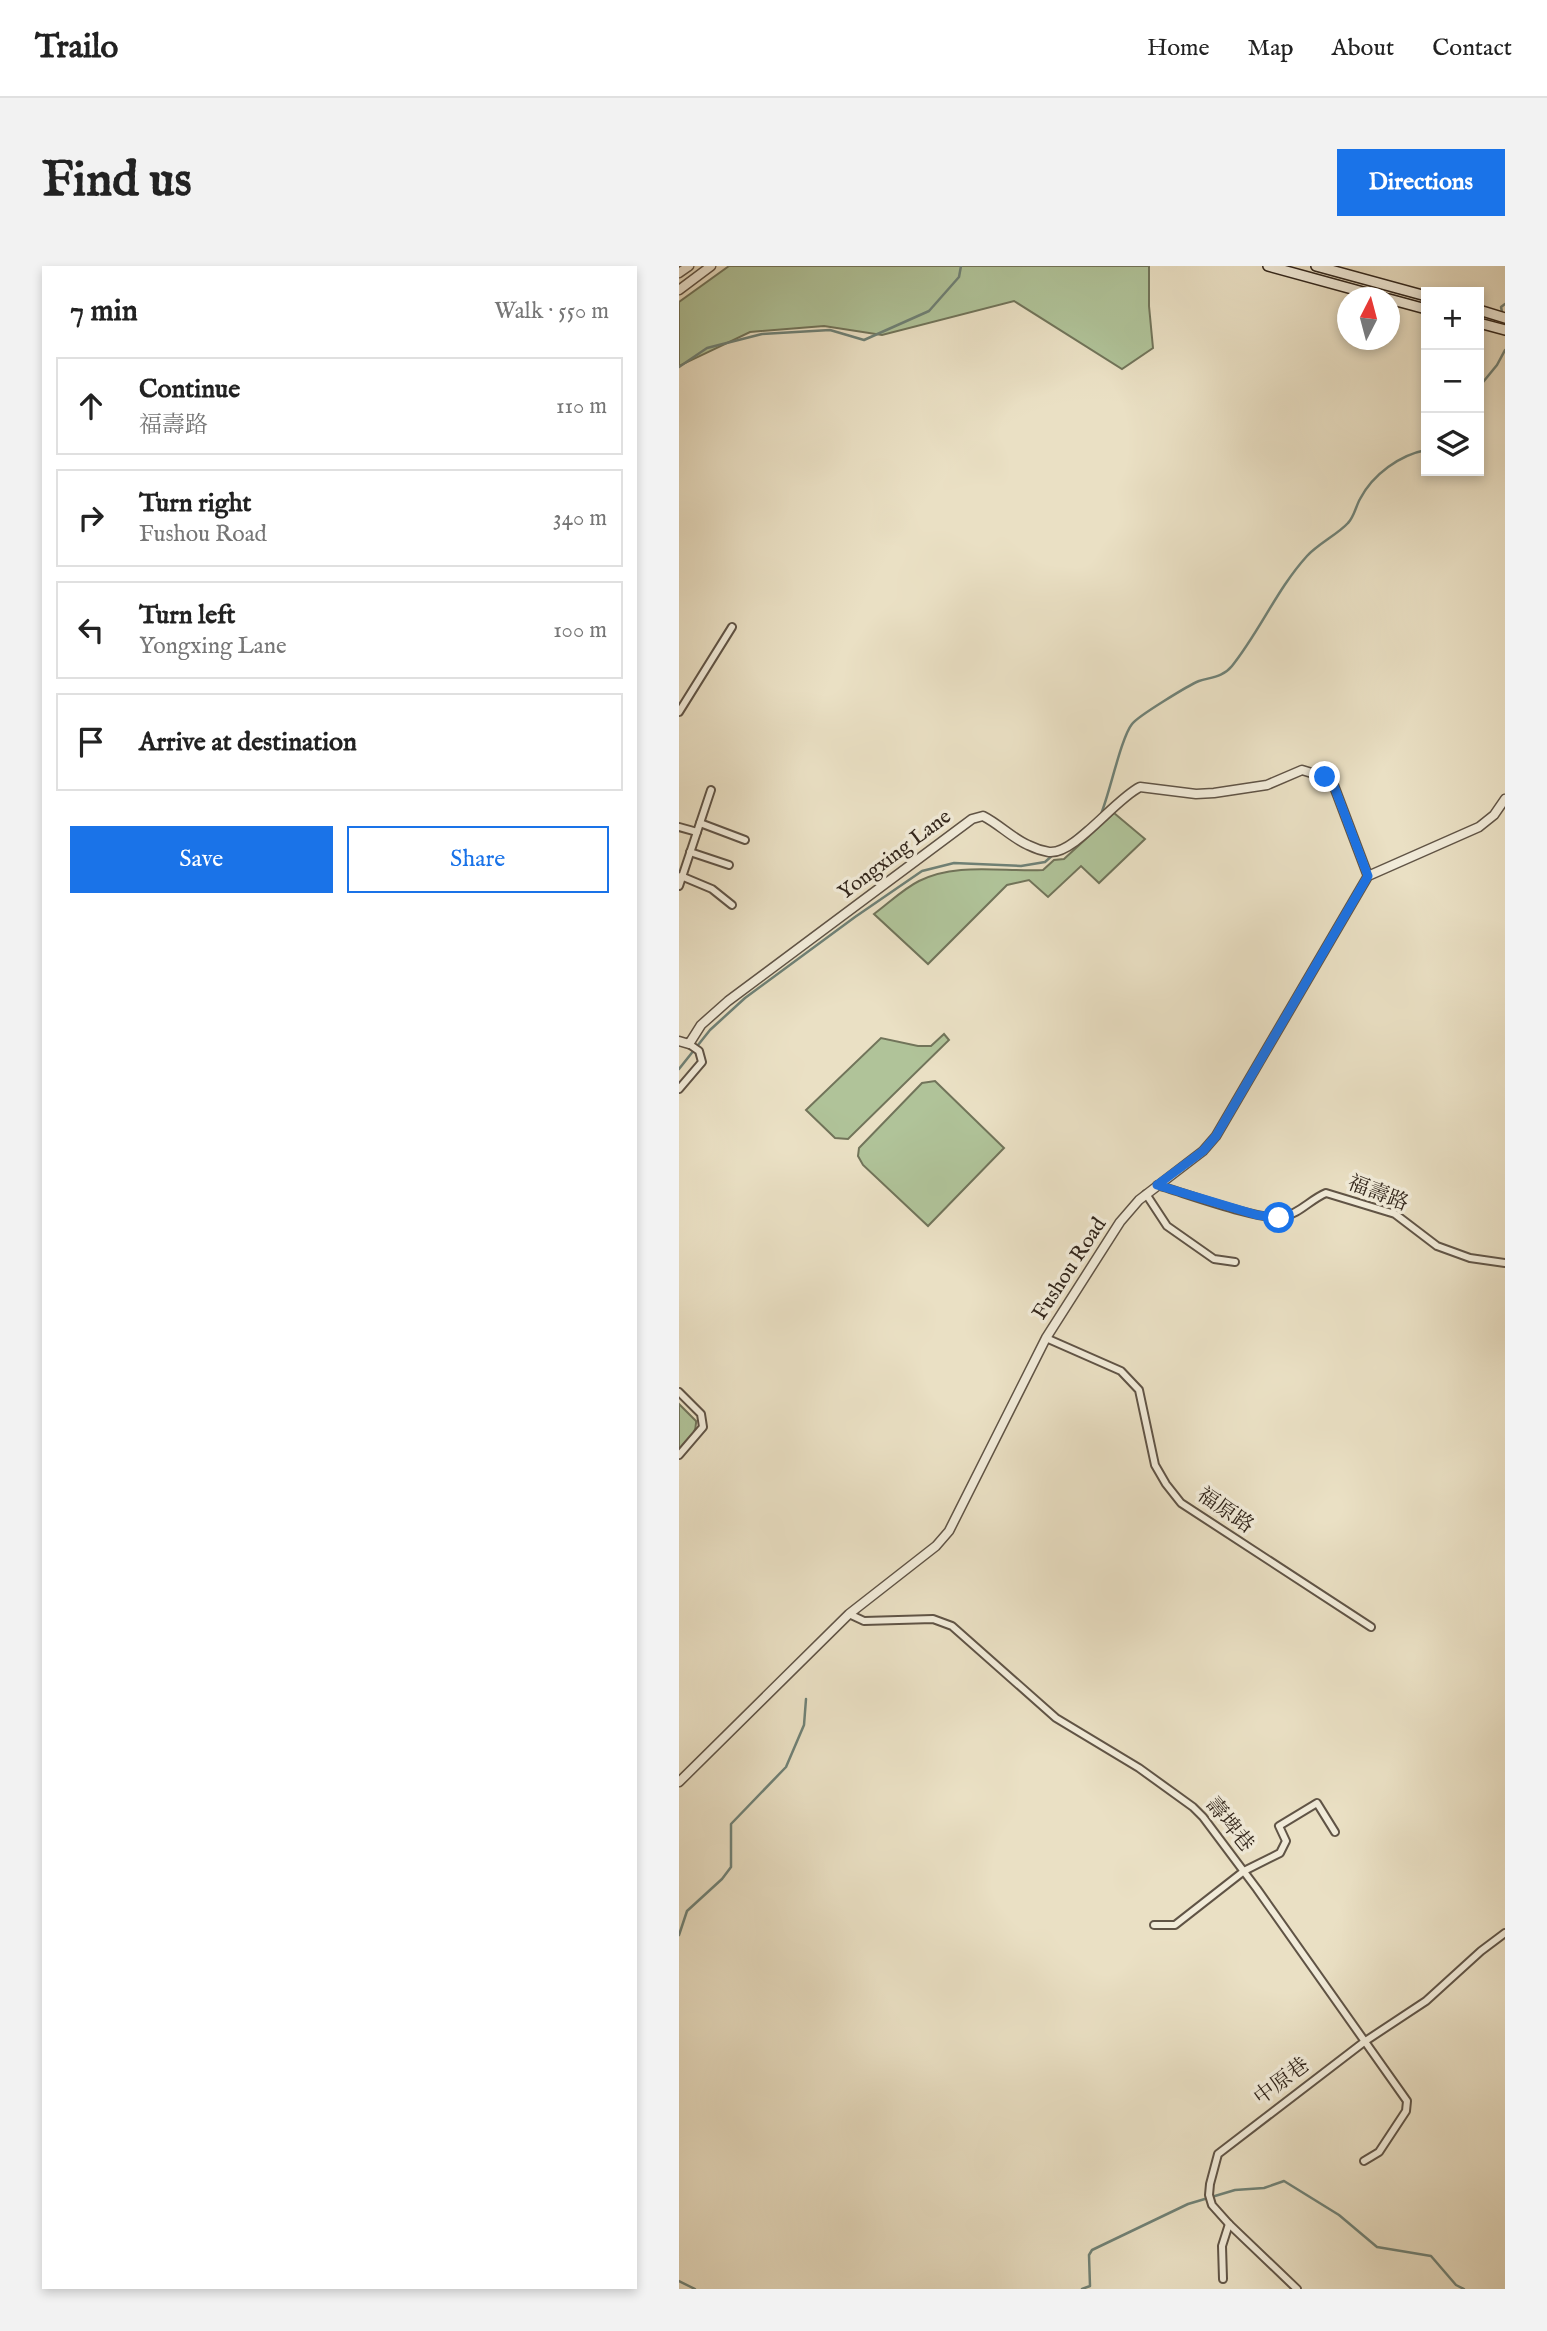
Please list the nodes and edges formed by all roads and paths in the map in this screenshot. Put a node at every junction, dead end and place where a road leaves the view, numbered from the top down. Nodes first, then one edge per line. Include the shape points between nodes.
1 (689, 266) edge
2 (711, 266) edge
3 (1268, 266) edge
4 (1316, 266) edge
5 (1278, 267) edge
6 (679, 273) edge
7 (1348, 287) edge
8 (679, 290) edge
9 (1421, 295) edge
10 (1400, 302) edge
11 (1421, 308) edge
12 (1484, 312) edge
13 (1505, 318) edge
14 (1484, 324) edge
15 (1505, 330) edge
16 (731, 627) dead end
17 (679, 712) edge
18 (711, 790) dead end
19 (1505, 799) edge
20 (700, 824) junction
21 (679, 827) edge
22 (697, 832) junction
23 (745, 840) dead end
24 (690, 852) junction
25 (679, 858) edge
26 (687, 861) junction
27 (729, 865) dead end
28 (681, 876) edge
29 (1368, 876) junction
30 (679, 886) edge
31 (732, 905) dead end
32 (679, 1041) edge
33 (694, 1047) junction
34 (679, 1089) edge
35 (1157, 1185) junction
36 (1146, 1194) junction
37 (1235, 1262) dead end
38 (1505, 1263) edge
39 (1046, 1338) junction
40 (679, 1392) edge
41 (679, 1455) edge
42 (849, 1614) junction
43 (1371, 1627) dead end
44 (679, 1782) edge
45 (1335, 1832) dead end
46 (1244, 1871) junction
47 (1154, 1925) dead end
48 (1505, 1933) edge
49 (1364, 2042) junction
50 (1364, 2161) dead end
51 (1229, 2224) junction
52 (1223, 2279) dead end
53 (1297, 2289) edge

1 - 6 street
2 - 8 street
3 - 5 main road
4 - 9 main road
5 - 7 main road
10 - 11 main road
12 - 13 main road
14 - 15 main road
16 - 17 street
18 - 20 street
19 - 29 street via 1479,827
20 - 22 street
20 - 23 street
21 - 22 street
22 - 24 street
24 - 26 street
24 - 27 street
25 - 26 street
26 - 28 street
28 - 30 street
28 - 31 street via 712,889
29 - 33 street, Yongxing Lane via 1334,786 1309,771 1267,785 1203,794 1140,787 1059,851 1028,845 983,816 972,819 728,1001 701,1025
29 - 35 street, Fushou Road via 1216,1136
32 - 33 street
33 - 34 street via 702,1062
35 - 36 street, Fushou Road
35 - 38 street, 福壽路 via 1279,1218 1326,1193 1395,1214 1437,1246 1470,1258
36 - 37 street via 1167,1226 1215,1259
36 - 39 street, Fushou Road via 1120,1222
39 - 42 street, Fushou Road via 949,1531
39 - 43 street, 福原路 via 1121,1371 1139,1390 1155,1465 1181,1503
40 - 41 street via 701,1414 703,1427
42 - 44 street, Fushou Road
42 - 46 street, 壽埤巷 via 864,1621 933,1619 952,1626 1056,1717 1193,1807
45 - 46 street via 1317,1803 1279,1825 1286,1841 1280,1853
46 - 47 street via 1175,1925
46 - 49 street, 壽埤巷
48 - 49 street, 中原巷 via 1426,2001
49 - 50 street, 壽埤巷 via 1407,2101 1406,2111 1379,2152
49 - 51 street, 中原巷 via 1218,2154 1209,2195
51 - 52 street via 1222,2246
51 - 53 street, 中原巷

